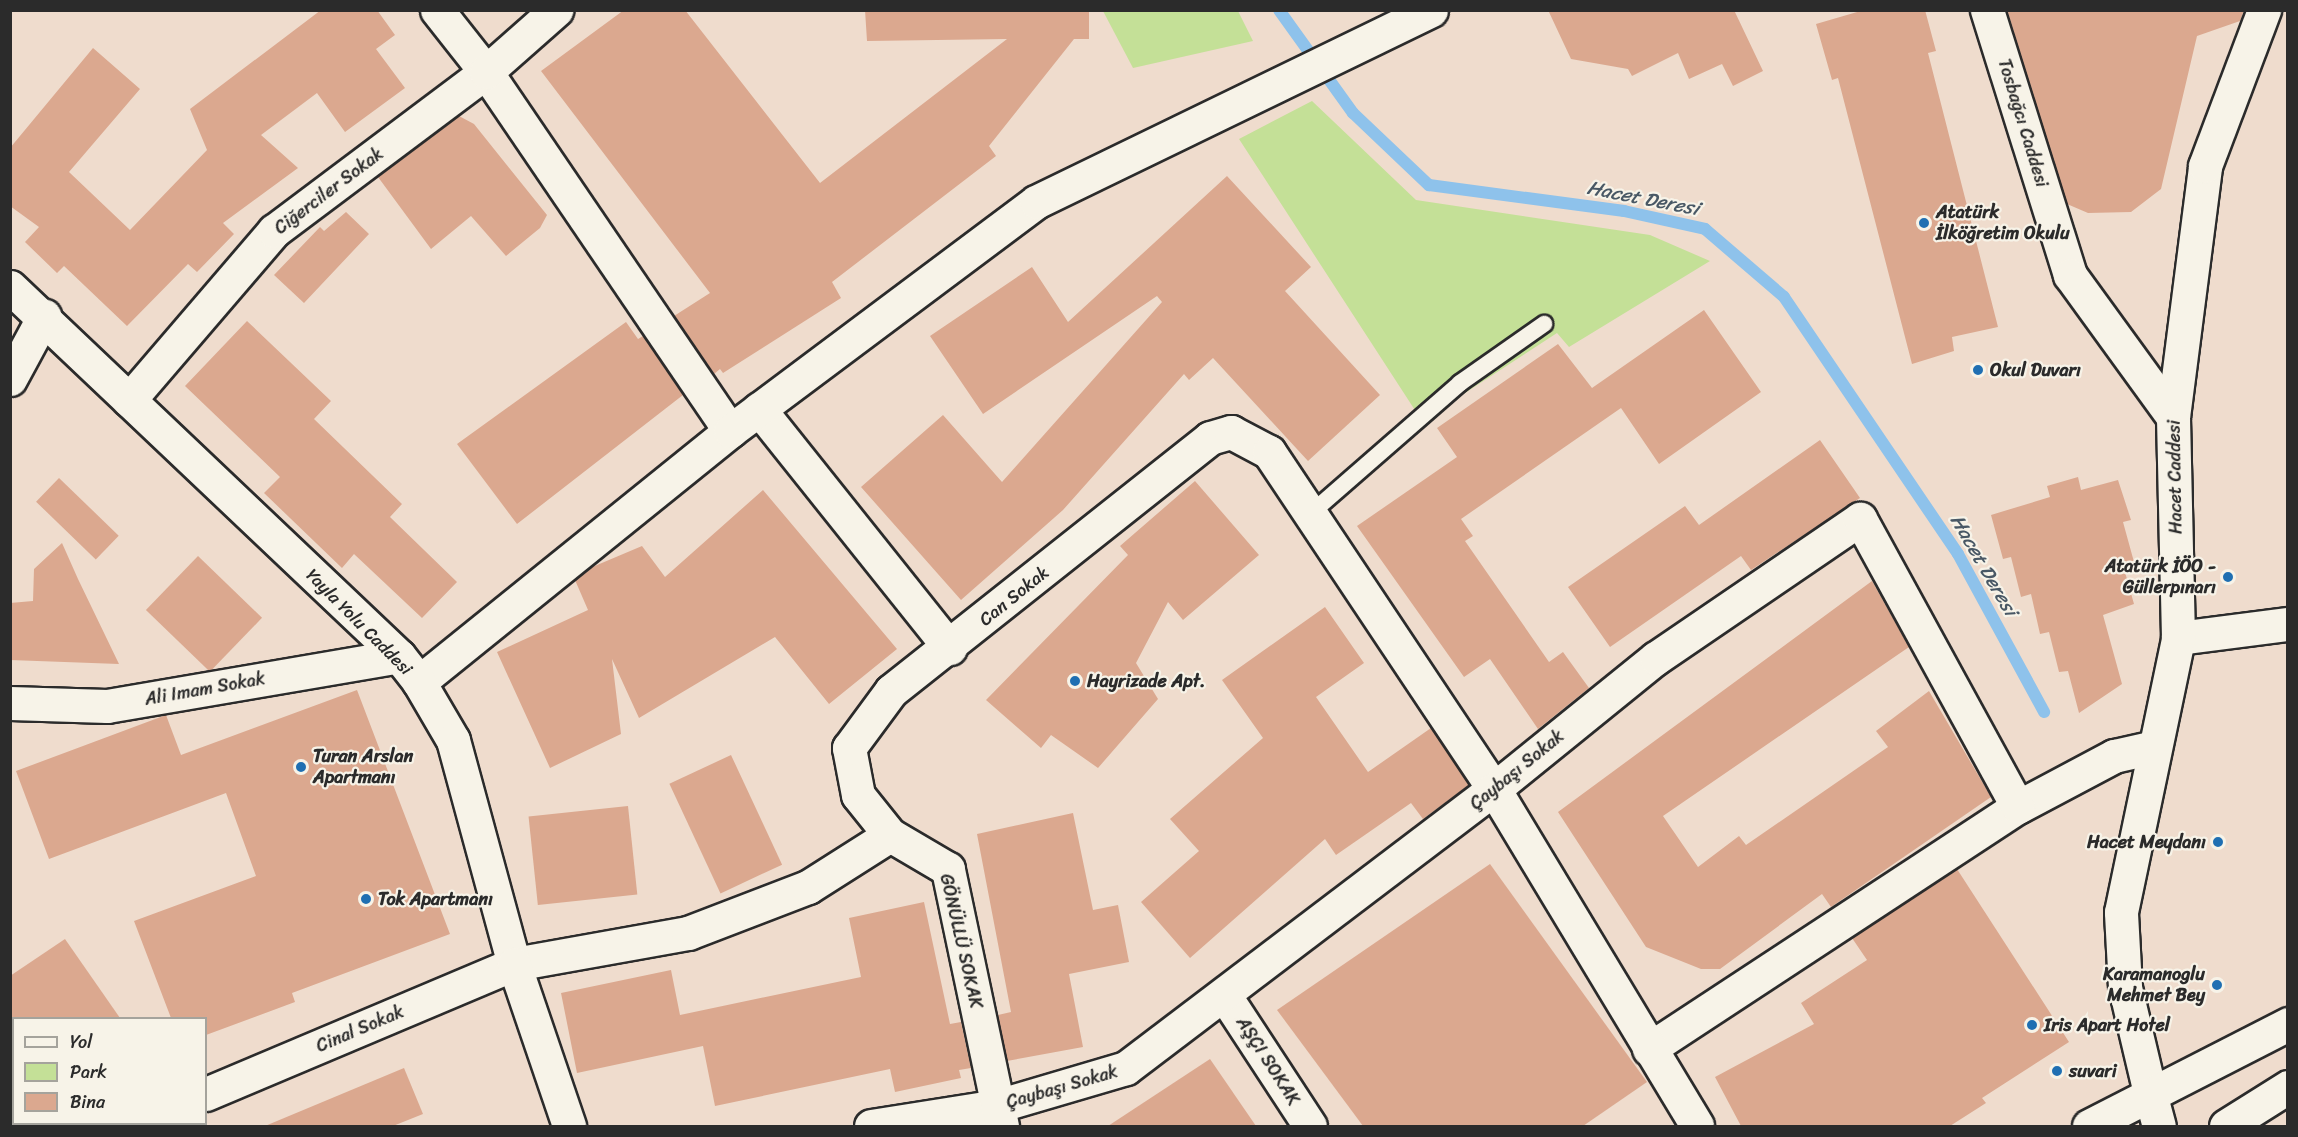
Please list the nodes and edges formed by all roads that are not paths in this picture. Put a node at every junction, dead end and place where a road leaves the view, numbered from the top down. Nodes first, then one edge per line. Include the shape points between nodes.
1 (437, 10) edge
2 (556, 10) edge
3 (1431, 10) edge
4 (1987, 10) edge
5 (2264, 10) edge
6 (486, 72) junction
7 (10, 286) edge
8 (44, 316) junction
9 (1545, 324) dead end
10 (10, 379) edge
11 (129, 400) junction
12 (759, 409) junction
13 (2174, 417) junction
14 (730, 431) junction
15 (1310, 514) junction
16 (2288, 624) edge
17 (2178, 638) junction
18 (950, 648) junction
19 (399, 656) junction
20 (419, 682) junction
21 (10, 703) edge
22 (2154, 747) junction
23 (1494, 789) junction
24 (858, 795) joint
25 (2018, 807) junction
26 (890, 835) junction
27 (514, 964) junction
28 (1225, 996) junction
29 (2288, 1024) edge
30 (1649, 1049) junction
31 (2288, 1087) edge
32 (2150, 1093) junction
33 (207, 1094) edge
34 (1000, 1116) edge
35 (569, 1126) edge
36 (871, 1126) edge
37 (1311, 1126) edge
38 (1697, 1126) edge
39 (2089, 1126) edge
40 (2158, 1126) edge
41 (2226, 1126) edge

1 - 6 street
2 - 6 street, Ciğerciler Sokak
3 - 12 street via 1036,202
4 - 13 street, Tosbağcı Caddesi via 2070,275
5 - 13 street, Hacet Caddesi via 2205,166
6 - 11 street, Ciğerciler Sokak via 274,231
6 - 14 street
7 - 8 street, Yayla Yolu Caddesi
8 - 10 street
8 - 11 street, Yayla Yolu Caddesi
9 - 15 lane via 1460,383
11 - 19 street, Yayla Yolu Caddesi
12 - 14 street
12 - 18 street
13 - 17 street, Hacet Caddesi
14 - 20 street
15 - 18 street, Can Sokak via 1269,452 1231,432 1210,438
15 - 23 street
16 - 17 street
17 - 22 street, Hacet Caddesi
18 - 24 street, Can Sokak via 891,692 849,748
19 - 20 street, Yayla Yolu Caddesi
19 - 21 street, Ali Imam Sokak via 107,706
20 - 27 street, Yayla Yolu Caddesi via 453,740
22 - 25 street via 2114,756
22 - 32 street, Hacet Caddesi via 2121,912 2125,987
23 - 25 street, Çaybaşı Sokak via 1656,658 1860,519
23 - 28 street, Çaybaşı Sokak
23 - 30 street
24 - 26 street, GÖNÜLLÜ SOKAK
25 - 30 street
26 - 27 street, Cinal Sokak via 808,887 688,933
26 - 34 street, GÖNÜLLÜ SOKAK via 948,869
27 - 33 street, Cinal Sokak
27 - 35 street, Yayla Yolu Caddesi
28 - 34 street, Çaybaşı Sokak via 1126,1068
28 - 37 street, AŞÇI SOKAK
29 - 32 street
30 - 38 street
31 - 41 street
32 - 39 street
32 - 40 street, Hacet Caddesi
34 - 36 street, Çaybaşı Sokak

